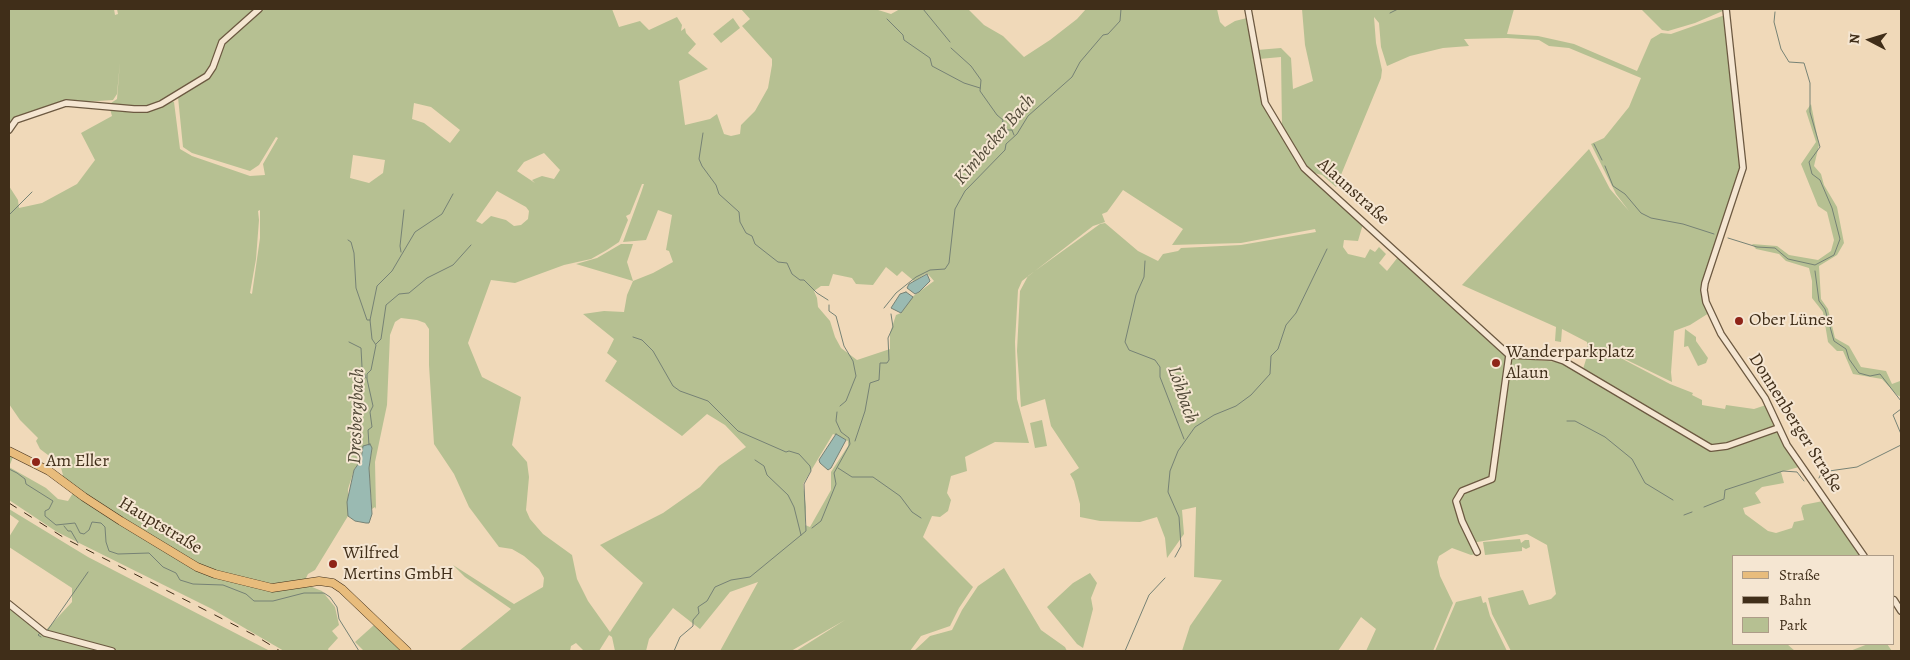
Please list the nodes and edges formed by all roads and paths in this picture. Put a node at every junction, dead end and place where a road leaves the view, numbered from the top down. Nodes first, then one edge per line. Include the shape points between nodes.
1 (259, 9) edge
2 (1248, 9) edge
3 (1726, 9) edge
4 (9, 130) edge
5 (1509, 354) junction
6 (1778, 428) junction
7 (9, 451) edge
8 (1477, 552) dead end
9 (1863, 555) edge
10 (9, 604) edge
11 (112, 651) edge
12 (406, 651) edge

1 - 4 street via 222,42 207,76 161,104 134,109 66,103 16,120
2 - 5 street, Alaunstraße via 1265,103 1304,168
3 - 6 street, Donnenberger Straße via 1743,168 1704,290 1718,328 1765,398
5 - 6 street via 1564,361 1711,448 1727,446
5 - 8 street via 1492,479 1462,491 1456,501 1458,513
6 - 9 street, Donnenberger Straße via 1787,446
7 - 12 main road, Hauptstraße via 49,471 84,498 198,567 264,587 282,588 324,581 339,587
10 - 11 street via 45,633

